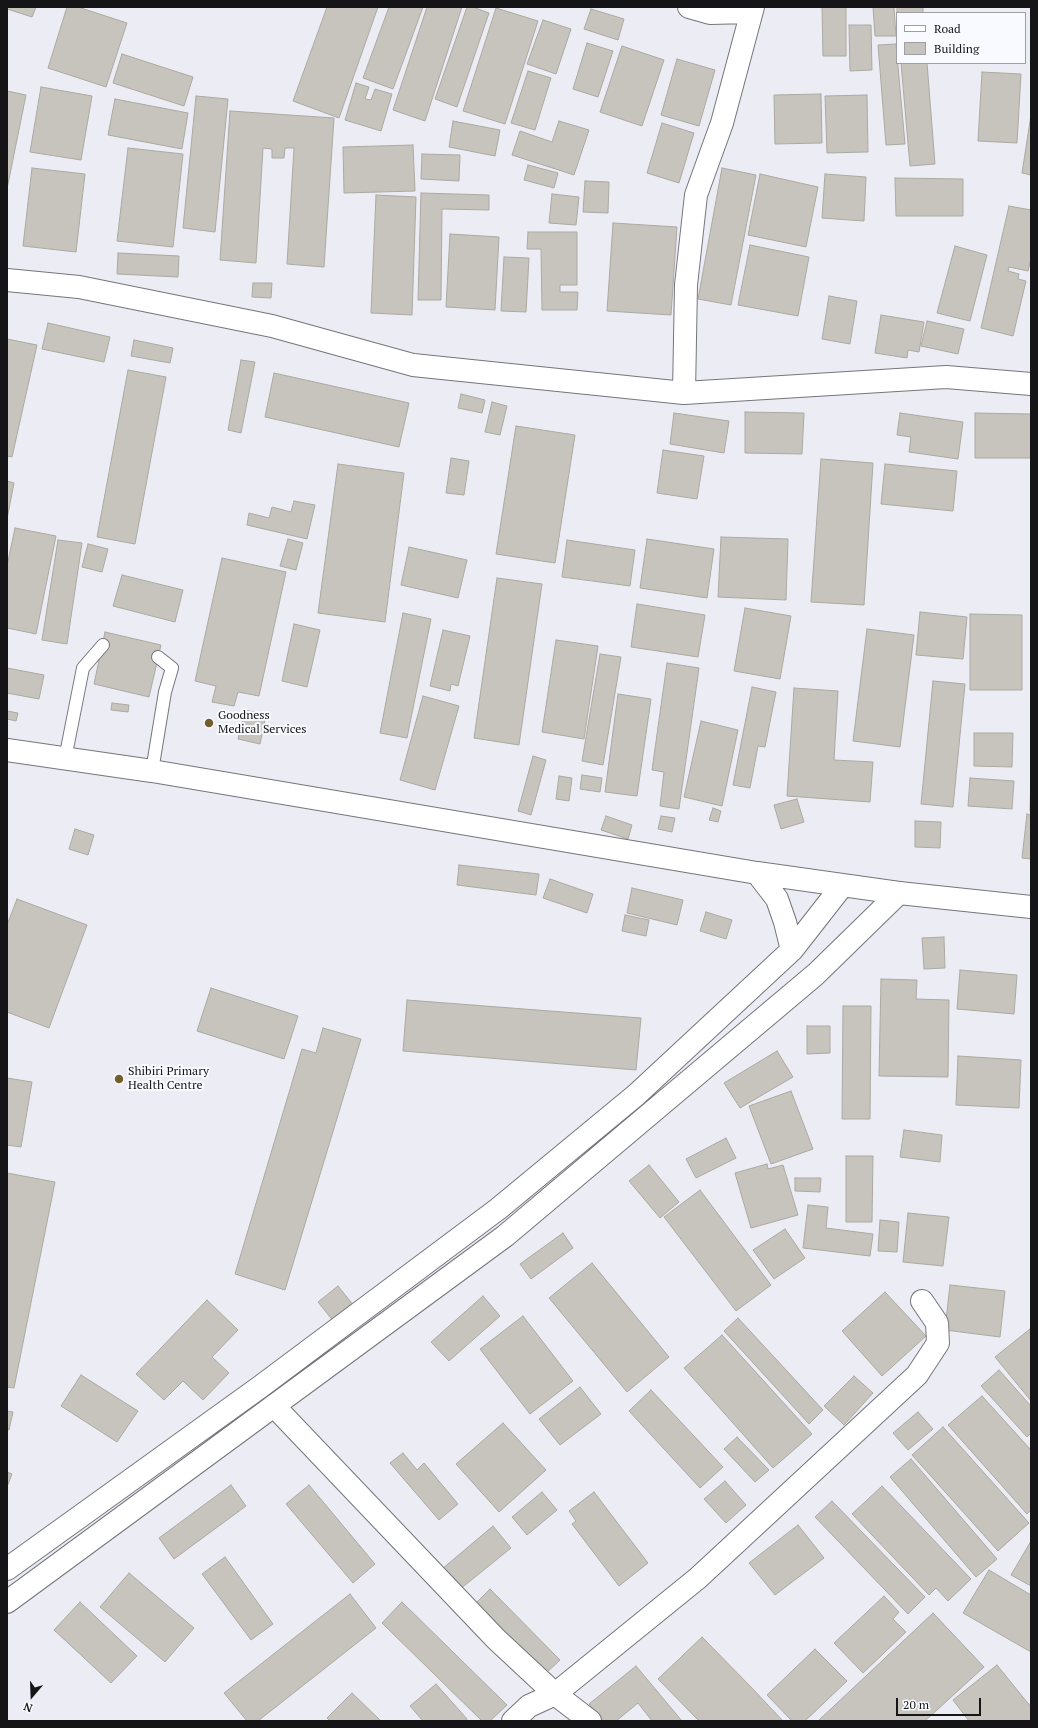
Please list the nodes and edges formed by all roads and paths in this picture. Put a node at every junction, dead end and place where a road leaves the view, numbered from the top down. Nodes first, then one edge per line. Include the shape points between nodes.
1 (689, 7) edge
2 (752, 9) edge
3 (7, 280) edge
4 (1031, 384) edge
5 (684, 393) junction
6 (102, 644) dead end
7 (158, 657) dead end
8 (7, 750) edge
9 (65, 759) junction
10 (152, 772) junction
11 (757, 873) junction
12 (842, 886) junction
13 (899, 893) junction
14 (1031, 907) edge
15 (792, 950) junction
16 (922, 1301) dead end
17 (274, 1406) junction
18 (7, 1569) edge
19 (7, 1602) edge
20 (555, 1694) junction
21 (513, 1721) edge
22 (590, 1721) edge

1 - 2 main road via 710,13
2 - 5 main road via 722,123 696,195 686,285
3 - 5 main road via 79,287 272,326 413,365
4 - 5 main road via 946,377
6 - 9 lane via 82,668
7 - 10 lane via 172,668 165,692
8 - 9 main road
9 - 10 main road
10 - 11 main road
11 - 12 main road
11 - 15 main road via 777,899
12 - 13 main road
12 - 15 main road
13 - 14 main road
13 - 17 main road via 816,974 505,1236
15 - 18 main road via 636,1095 498,1209 260,1387
16 - 20 main road via 937,1323 938,1343 917,1375 698,1578
17 - 19 main road
17 - 20 main road via 496,1639
20 - 21 main road via 529,1706
20 - 22 main road

